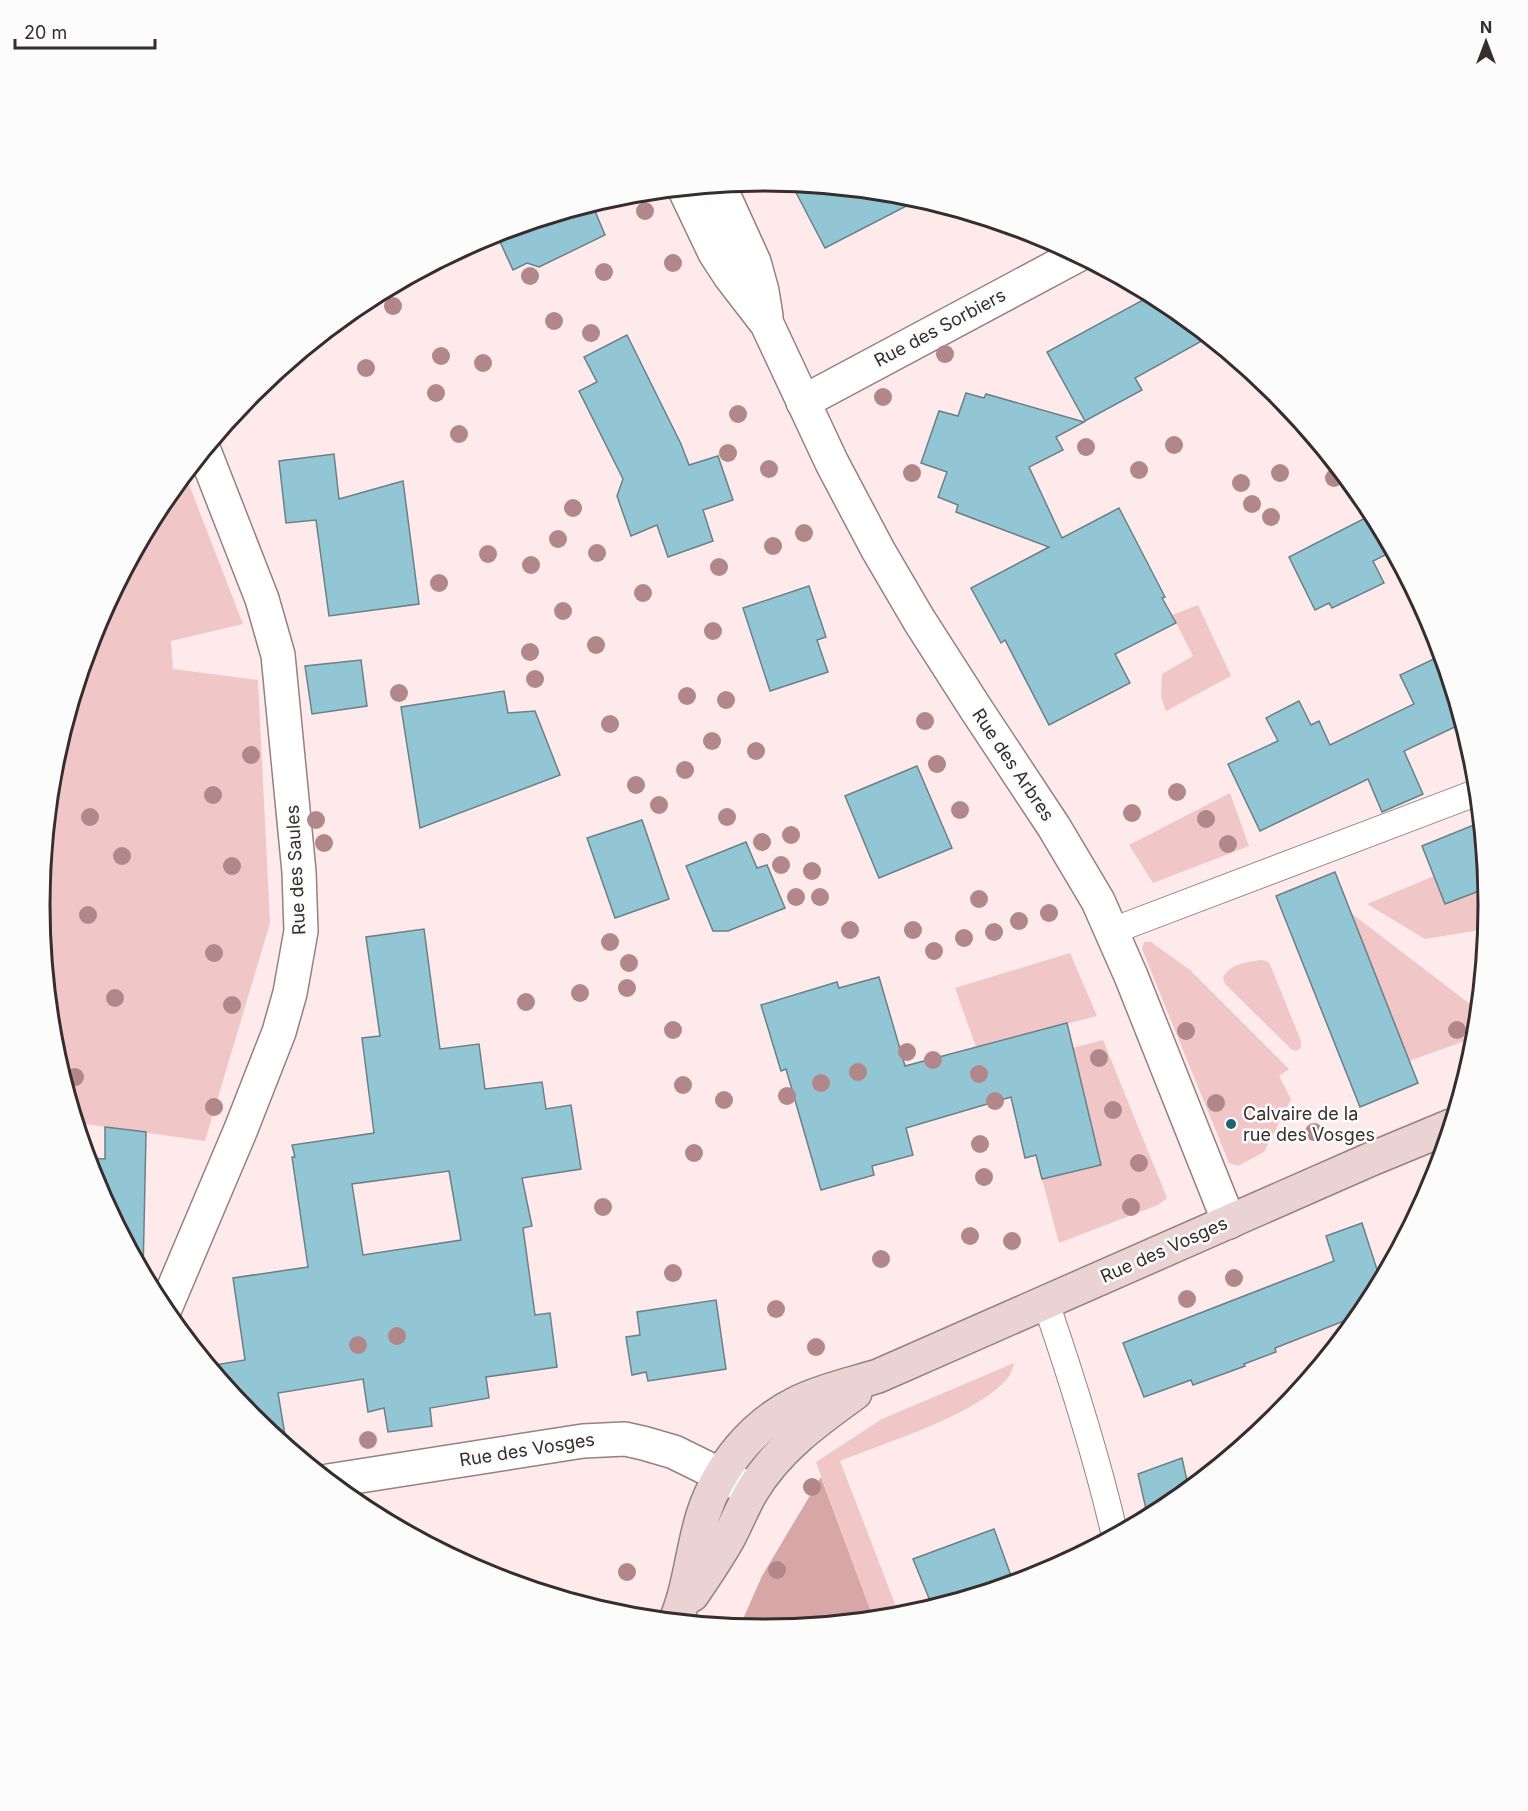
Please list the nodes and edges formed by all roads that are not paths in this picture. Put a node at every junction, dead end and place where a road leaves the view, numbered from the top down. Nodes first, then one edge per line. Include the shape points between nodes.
1 (723, 193) edge
2 (688, 196) edge
3 (1069, 260) edge
4 (767, 324) junction
5 (803, 402) junction
6 (207, 458) edge
7 (1469, 795) edge
8 (1112, 931) junction
9 (1440, 1138) edge
10 (1229, 1222) junction
11 (169, 1300) edge
12 (1046, 1303) junction
13 (878, 1377) junction
14 (721, 1474) junction
15 (339, 1479) edge
16 (752, 1491) junction
17 (1113, 1528) edge
18 (678, 1615) edge
19 (679, 1615) edge

1 - 4 street, Rue des Arbres via 754,262
2 - 4 street, Rue des Arbres via 715,252
3 - 5 street, Rue des Sorbiers
4 - 5 street, Rue des Arbres
5 - 8 street, Rue des Arbres via 884,560 1054,826
6 - 11 street, Rue des Saules via 262,599 278,656 301,931 290,993 267,1066
7 - 8 lane
8 - 10 street, Rue des Arbres
9 - 10 main road, Rue des Vosges
10 - 12 main road, Rue des Vosges
12 - 13 main road, Rue des Vosges
12 - 17 lane
13 - 14 main road, Rue des Vosges via 800,1401 775,1415 734,1455
13 - 16 main road, Rue des Vosges via 788,1445
14 - 15 street, Rue des Vosges via 674,1452 625,1439 606,1439
14 - 16 street, Rue des Vosges
14 - 18 main road via 704,1514
16 - 19 main road via 729,1538

